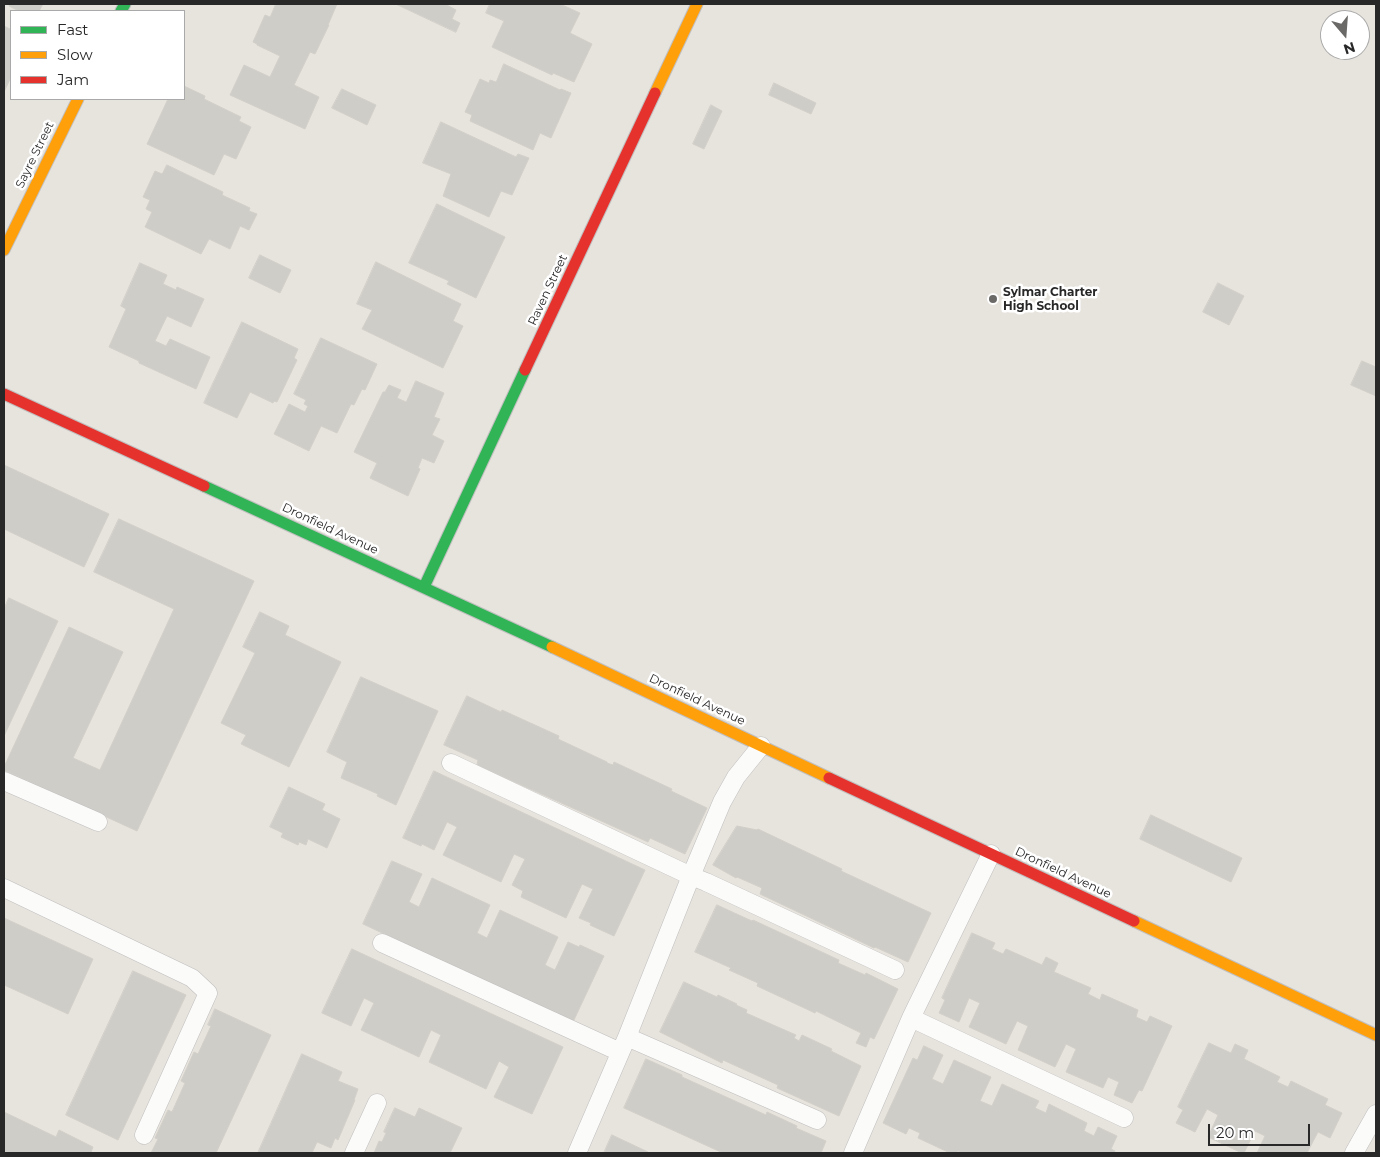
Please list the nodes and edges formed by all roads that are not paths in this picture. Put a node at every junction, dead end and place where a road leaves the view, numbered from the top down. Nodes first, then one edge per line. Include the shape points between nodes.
1 (697, 4) edge
2 (78, 100) edge
3 (4, 250) edge
4 (4, 394) edge
5 (424, 587) junction
6 (761, 746) junction
7 (451, 763) dead end
8 (4, 781) edge
9 (98, 822) dead end
10 (991, 854) junction
11 (690, 876) junction
12 (4, 888) edge
13 (382, 943) dead end
14 (896, 970) dead end
15 (911, 1018) junction
16 (1376, 1035) edge
17 (623, 1045) junction
18 (377, 1103) dead end
19 (1376, 1114) edge
20 (1124, 1118) dead end
21 (817, 1120) dead end
22 (144, 1135) dead end
23 (354, 1153) edge
24 (577, 1153) edge
25 (853, 1153) edge
26 (1354, 1153) edge

1 - 5 street, Raven Street
2 - 3 street, Sayre Street
4 - 5 street, Dronfield Avenue
5 - 6 street, Dronfield Avenue
6 - 10 street, Dronfield Avenue
6 - 11 lane via 736,777 722,802
7 - 11 lane
8 - 9 lane
10 - 15 lane
10 - 16 street, Dronfield Avenue
11 - 14 lane
11 - 17 lane
12 - 22 lane via 192,978 208,993
13 - 17 lane
15 - 20 lane
15 - 25 lane
17 - 21 lane
17 - 24 lane
18 - 23 lane
19 - 26 lane

